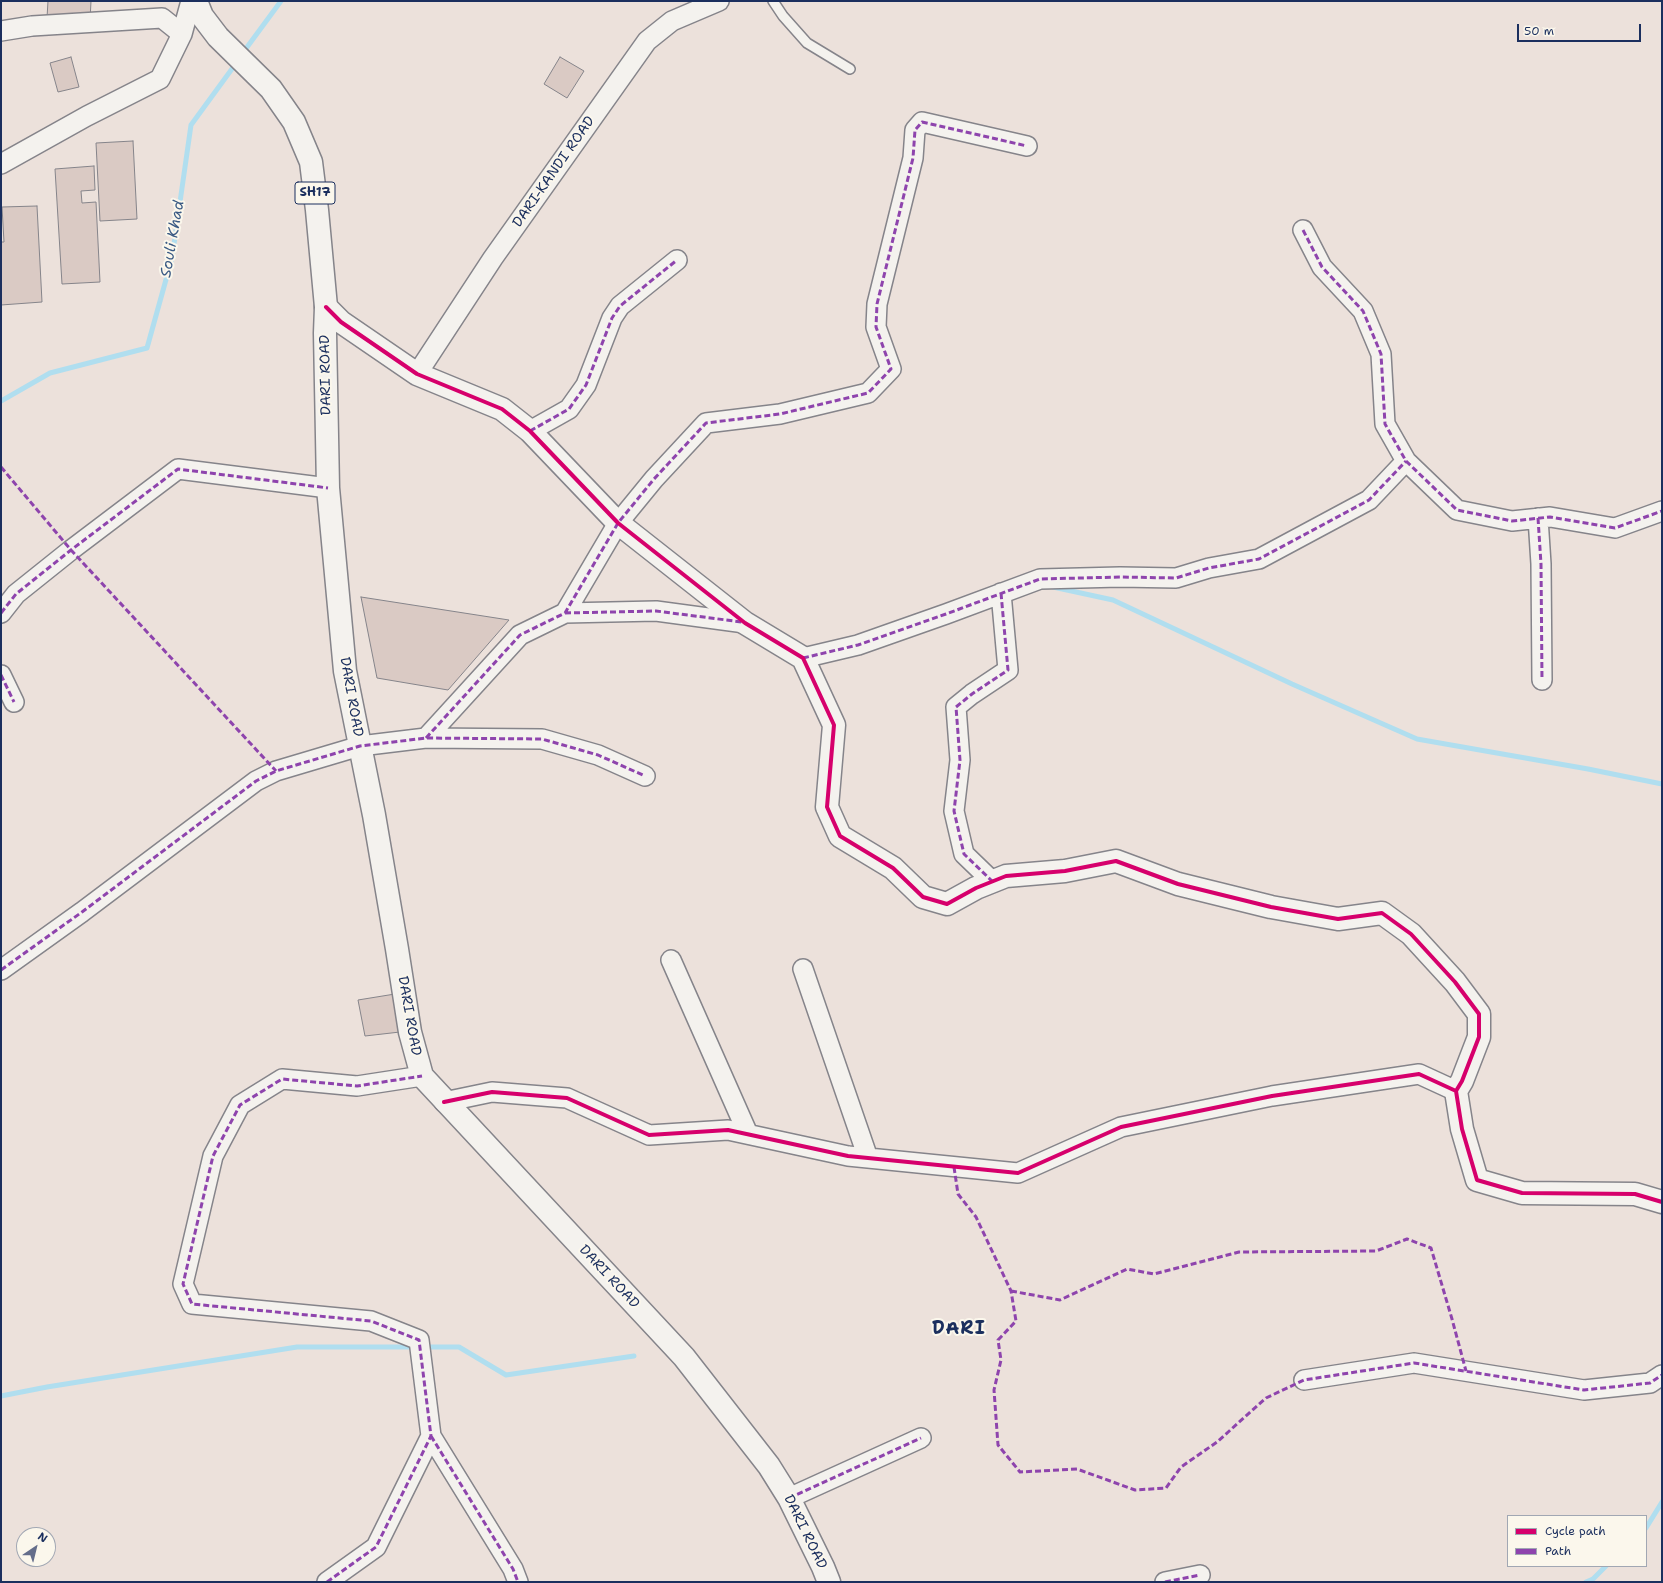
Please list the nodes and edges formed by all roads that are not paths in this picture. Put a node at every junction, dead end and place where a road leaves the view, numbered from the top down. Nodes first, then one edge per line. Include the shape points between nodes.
1 (191, 1) edge
2 (196, 1) edge
3 (719, 1) edge
4 (773, 1) edge
5 (1, 31) edge
6 (182, 34) junction
7 (850, 69) dead end
8 (1027, 146) dead end
9 (1, 164) edge
10 (1303, 230) dead end
11 (677, 260) dead end
12 (326, 307) junction
13 (417, 374) junction
14 (530, 431) junction
15 (1406, 461) junction
16 (328, 488) junction
17 (1662, 511) edge
18 (1538, 518) junction
19 (618, 523) junction
20 (1001, 594) junction
21 (1, 613) edge
22 (565, 613) junction
23 (745, 623) junction
24 (803, 658) junction
25 (1, 675) edge
26 (1542, 680) dead end
27 (14, 702) dead end
28 (426, 738) junction
29 (360, 746) junction
30 (645, 776) dead end
31 (993, 882) junction
32 (671, 960) dead end
33 (803, 969) dead end
34 (1, 970) edge
35 (422, 1076) junction
36 (1456, 1091) junction
37 (444, 1102) junction
38 (748, 1134) junction
39 (868, 1158) junction
40 (1662, 1202) edge
41 (1662, 1375) edge
42 (1304, 1380) dead end
43 (431, 1436) junction
44 (921, 1438) dead end
45 (789, 1498) junction
46 (1200, 1575) dead end
47 (328, 1582) edge
48 (518, 1582) edge
49 (829, 1582) edge
50 (1165, 1582) edge

1 - 6 street
2 - 12 street, SH17 via 202,16 218,37 271,89 294,122 311,162
3 - 13 street, DARI-KANDI ROAD via 672,21 647,41 492,258
4 - 7 lane via 807,43
5 - 6 street via 32,26 162,18
6 - 9 street via 160,79
8 - 19 street via 922,122 915,130 912,158 877,304 876,327 891,369 868,393 780,414 706,424 654,479
10 - 15 street via 1322,267 1362,311 1381,354 1385,424
11 - 14 street via 620,306 612,318 586,385 569,409
12 - 13 street via 341,322
12 - 16 street, DARI ROAD / SH17
13 - 14 street via 502,409
14 - 19 street
15 - 18 street via 1457,510 1512,521
15 - 20 street via 1369,500 1259,559 1209,568 1176,578 1120,576 1040,579
16 - 21 street via 178,469 16,594
16 - 29 street, DARI ROAD / SH17 via 345,671
17 - 18 street via 1615,528 1550,517
18 - 26 street via 1542,564
19 - 22 street
19 - 23 street
20 - 24 street via 858,646
20 - 31 street via 1008,670 956,707 960,760 954,811 964,854
22 - 23 street via 656,611
22 - 28 street via 520,635
23 - 24 street
24 - 31 street via 834,725 827,807 840,836 893,868 923,897 947,904
25 - 27 street
28 - 29 street
28 - 30 street via 542,739 598,755
29 - 34 street via 276,771 256,781
29 - 35 street, DARI ROAD / SH17 via 410,1032
31 - 36 street via 1006,876 1065,871 1116,861 1178,884 1271,907 1338,919 1382,913 1411,934 1455,982 1478,1014 1479,1036
32 - 38 street
33 - 39 street
35 - 37 street, DARI ROAD / SH17
35 - 43 street via 357,1086 282,1078 240,1105 214,1156 183,1284 192,1304 371,1321 419,1340
36 - 39 street via 1419,1074 1272,1096 1121,1127 1018,1173
36 - 40 street via 1462,1129 1477,1180 1522,1193 1635,1194
37 - 38 street via 492,1092 567,1098 649,1135 728,1130
37 - 45 street, DARI ROAD / SH17 via 684,1357 769,1466
38 - 39 street
41 - 42 street via 1650,1383 1584,1390 1414,1363
43 - 47 street via 376,1547
43 - 48 street via 513,1569
44 - 45 street
45 - 49 street, DARI ROAD / SH17
46 - 50 street

